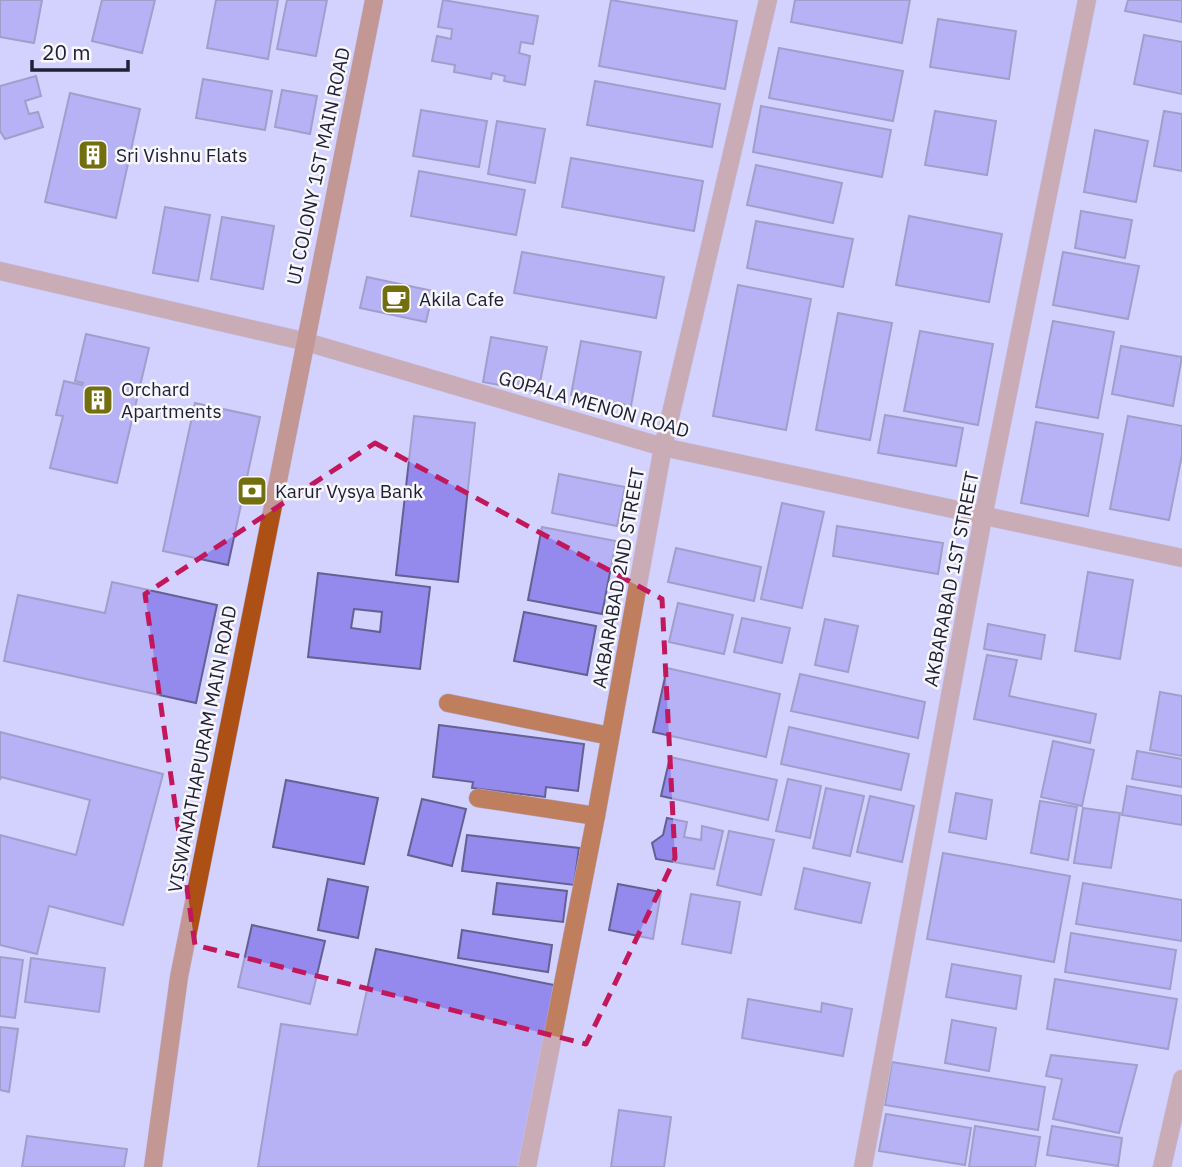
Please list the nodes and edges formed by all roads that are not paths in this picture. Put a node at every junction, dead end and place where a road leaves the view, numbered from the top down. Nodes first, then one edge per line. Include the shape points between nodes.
1 (374, 0) edge
2 (768, 0) edge
3 (1087, 0) edge
4 (0, 271) edge
5 (303, 341) junction
6 (663, 447) junction
7 (983, 517) junction
8 (1182, 558) edge
9 (448, 703) dead end
10 (610, 736) junction
11 (478, 798) dead end
12 (596, 816) junction
13 (1182, 1079) edge
14 (1174, 1150) edge
15 (153, 1167) edge
16 (527, 1167) edge
17 (863, 1167) edge
18 (1162, 1167) edge

1 - 5 main road, UI COLONY 1ST MAIN ROAD
2 - 6 street, AKBARABAD 2ND STREET
3 - 7 street, AKBARABAD 1ST STREET
4 - 5 street, GOPALA MENON ROAD
5 - 6 street, GOPALA MENON ROAD
5 - 15 main road, VISWANATHAPURAM MAIN ROAD via 179,977
6 - 7 street, GOPALA MENON ROAD
6 - 10 street, AKBARABAD 2ND STREET
7 - 8 street, GOPALA MENON ROAD
7 - 17 street, AKBARABAD 1ST STREET
9 - 10 street
10 - 12 street, AKBARABAD 2ND STREET
11 - 12 street
12 - 16 street, AKBARABAD 2ND STREET
13 - 14 street
14 - 18 street

